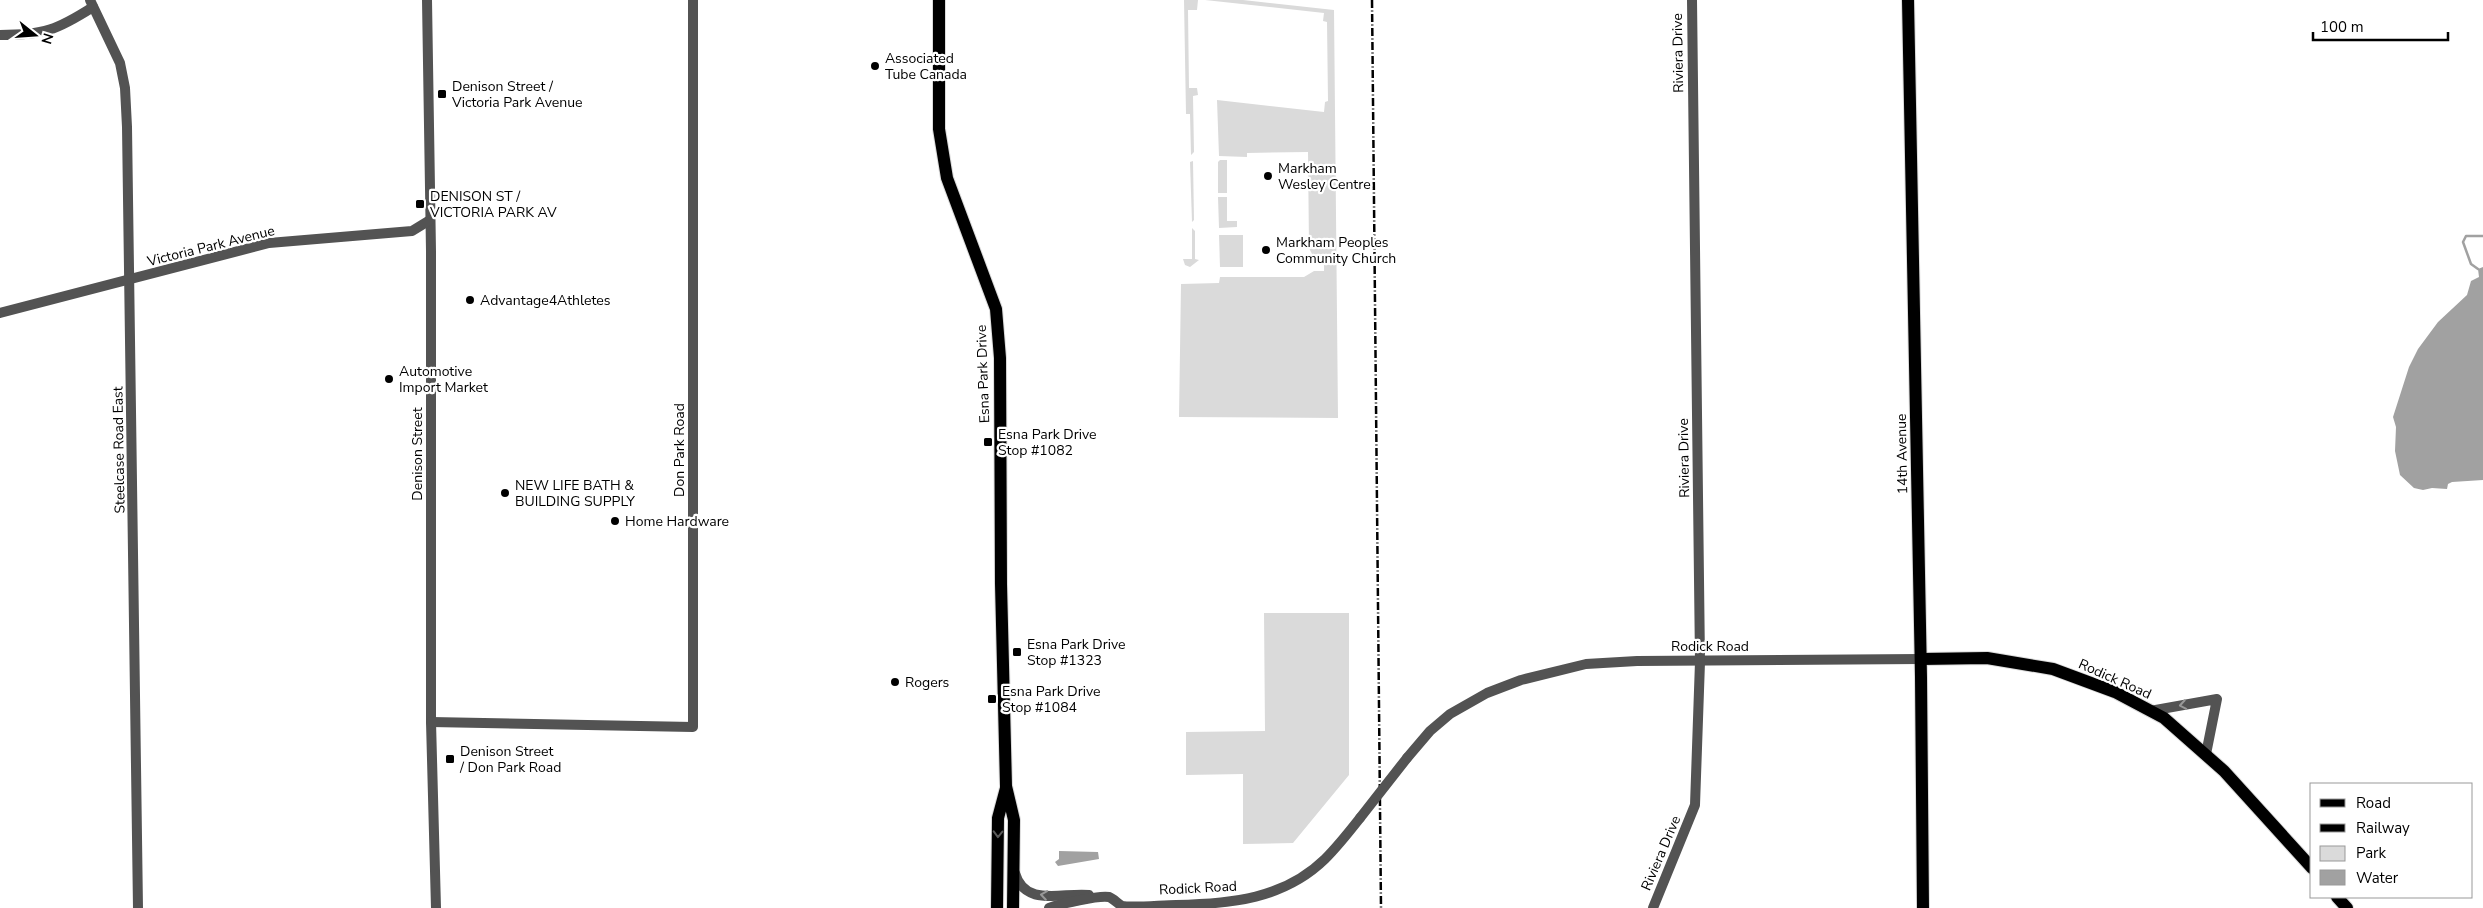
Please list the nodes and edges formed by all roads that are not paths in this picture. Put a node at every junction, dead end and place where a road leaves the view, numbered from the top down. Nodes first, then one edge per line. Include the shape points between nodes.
1 (427, 0) edge
2 (693, 0) edge
3 (939, 0) edge
4 (1692, 0) edge
5 (1908, 0) edge
6 (92, 4) edge
7 (0, 35) edge
8 (430, 220) junction
9 (130, 281) junction
10 (0, 313) edge
11 (1921, 659) junction
12 (1700, 662) junction
13 (2150, 711) junction
14 (431, 722) junction
15 (2206, 754) junction
16 (1006, 786) junction
17 (1013, 865) junction
18 (2310, 866) edge
19 (1110, 897) junction
20 (2338, 898) edge
21 (1120, 907) edge
22 (138, 908) edge
23 (436, 908) edge
24 (997, 908) edge
25 (1013, 908) edge
26 (1049, 908) edge
27 (1653, 908) edge
28 (1923, 908) edge
29 (2347, 908) edge

1 - 8 street, Denison Street
2 - 14 street, Don Park Road via 693,727
3 - 16 main road, Esna Park Drive via 939,129 947,178 996,308 1000,358
4 - 12 street, Riviera Drive
5 - 11 main road, 14th Avenue
6 - 7 street via 56,29 27,35
6 - 9 street, Steelcase Road East via 120,63 125,88
8 - 9 street, Victoria Park Avenue via 412,231 269,243
8 - 14 street, Denison Street
9 - 10 street, Victoria Park Avenue
9 - 22 street, Steelcase Road East
11 - 12 street, Rodick Road
11 - 13 main road, Rodick Road via 1988,658 2053,669 2115,692
11 - 28 main road, 14th Avenue
12 - 21 street, Rodick Road, bridge via 1586,664 1521,680 1487,693 1450,714 1430,731 1324,860 1286,887 1235,902
12 - 27 street, Riviera Drive via 1695,805
13 - 15 main road, Rodick Road via 2164,718
15 -> 13 street via 2217,699
14 - 23 street, Denison Street
15 - 18 main road, Rodick Road
16 - 17 main road, Esna Park Drive via 1014,820
16 -> 24 main road, Esna Park Drive via 998,818
19 -> 17 street via 1079,894 1045,897 1018,884
17 - 25 main road, Esna Park Drive
19 - 21 street, Rodick Road
19 - 26 street
20 - 29 main road

